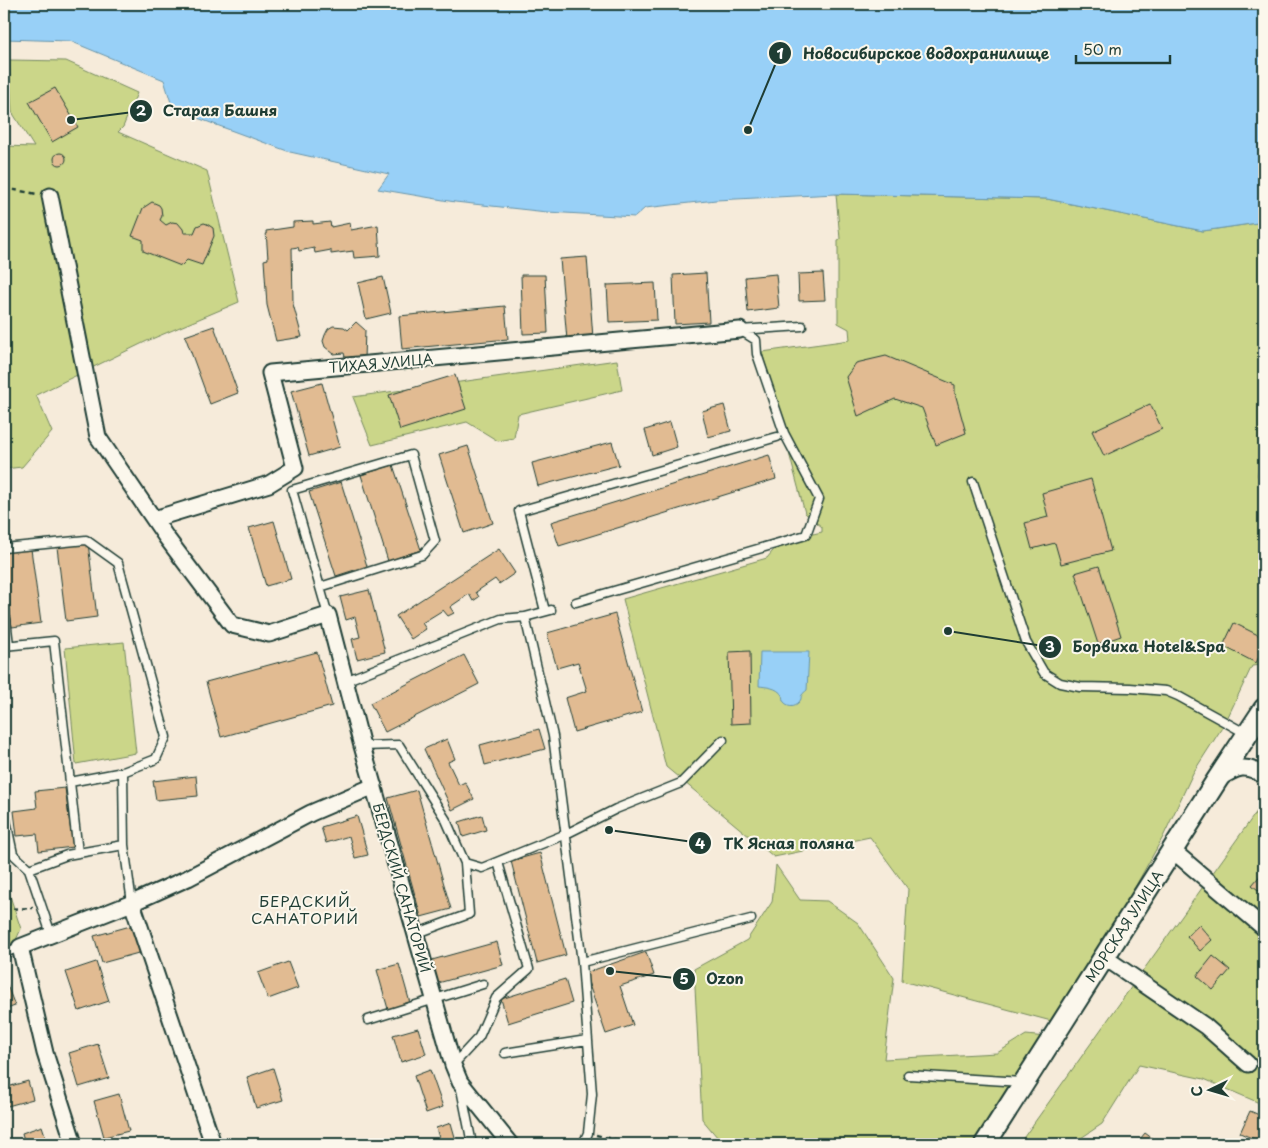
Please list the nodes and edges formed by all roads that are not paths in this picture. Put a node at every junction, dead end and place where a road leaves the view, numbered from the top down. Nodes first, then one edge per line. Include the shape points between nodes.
1 (50, 196) road end
2 (802, 326) dead end
3 (740, 330) junction
4 (777, 437) dead end
5 (1264, 464) edge
6 (1263, 475) dead end
7 (973, 482) dead end
8 (154, 519) junction
9 (4, 548) edge
10 (320, 587) junction
11 (576, 602) dead end
12 (4, 603) edge
13 (328, 615) junction
14 (524, 617) junction
15 (6, 646) edge
16 (345, 681) junction
17 (1264, 709) edge
18 (1247, 734) junction
19 (723, 740) dead end
20 (362, 746) junction
21 (123, 772) junction
22 (1264, 776) edge
23 (1217, 780) junction
24 (70, 782) junction
25 (374, 786) junction
26 (4, 811) edge
27 (566, 834) junction
28 (124, 845) junction
29 (1172, 850) junction
30 (78, 852) junction
31 (498, 862) junction
32 (465, 863) junction
33 (29, 869) junction
34 (132, 903) junction
35 (751, 919) dead end
36 (1264, 928) edge
37 (51, 934) junction
38 (415, 934) junction
39 (20, 947) junction
40 (4, 952) edge
41 (1104, 957) junction
42 (582, 962) junction
43 (483, 984) dead end
44 (433, 998) junction
45 (368, 1020) dead end
46 (587, 1040) junction
47 (504, 1053) dead end
48 (1248, 1064) dead end
49 (453, 1065) junction
50 (908, 1075) dead end
51 (460, 1082) junction
52 (1024, 1082) junction
53 (74, 1144) edge
54 (213, 1144) edge
55 (472, 1144) edge
56 (510, 1144) edge
57 (584, 1144) edge
58 (985, 1144) edge

1 - 8 street via 98,437
2 - 3 lane
3 - 8 street, ТИХАЯ УЛИЦА via 270,373 295,468 269,484
3 - 11 lane via 756,340 757,354 784,433 819,499 806,536
4 - 14 lane via 519,511 548,611
5 - 6 lane
7 - 18 lane via 1026,642 1044,673 1060,683 1080,687 1166,691
8 - 13 street via 232,625 269,634
9 - 21 lane via 86,540 118,563 166,737 156,759
10 - 10 lane via 292,490 411,455 434,541 422,554
10 - 13 lane
12 - 15 lane
13 - 16 street, БЕРДСКИЙ САНАТОРИЙ
14 - 16 lane via 501,619
14 - 27 lane via 553,736
15 - 24 lane via 54,641
16 - 20 street, БЕРДСКИЙ САНАТОРИЙ
17 - 18 street, МОРСКАЯ УЛИЦА
18 - 23 street, МОРСКАЯ УЛИЦА
19 - 27 lane via 681,783
20 - 25 street, БЕРДСКИЙ САНАТОРИЙ
20 - 32 lane via 399,744 446,820
21 - 24 lane
21 - 28 lane
22 - 23 street via 1256,770 1237,768
23 - 29 street, МОРСКАЯ УЛИЦА
24 - 30 lane
25 - 34 street via 311,813 188,878
25 - 38 street, БЕРДСКИЙ САНАТОРИЙ
26 - 33 lane via 13,854
27 - 31 lane
27 - 42 lane
28 - 30 lane
28 - 34 lane
29 - 36 street
29 - 41 street, МОРСКАЯ УЛИЦА
30 - 33 lane
31 - 32 lane via 482,868
31 - 49 lane via 529,969 496,998 479,1037
32 - 38 lane via 469,914
33 - 37 lane
34 - 37 street
34 - 54 street
35 - 42 lane
37 - 39 street
38 - 44 street, БЕРДСКИЙ САНАТОРИЙ
39 - 40 lane
39 - 53 street via 45,1053
41 - 48 street via 1205,1026
41 - 52 street, МОРСКАЯ УЛИЦА
42 - 46 lane
43 - 44 lane
44 - 45 lane
44 - 49 street, БЕРДСКИЙ САНАТОРИЙ
46 - 47 lane
46 - 57 lane via 592,1094
49 - 51 street, БЕРДСКИЙ САНАТОРИЙ
50 - 52 lane
51 - 55 lane
51 - 56 street, БЕРДСКИЙ САНАТОРИЙ
52 - 58 street, МОРСКАЯ УЛИЦА

